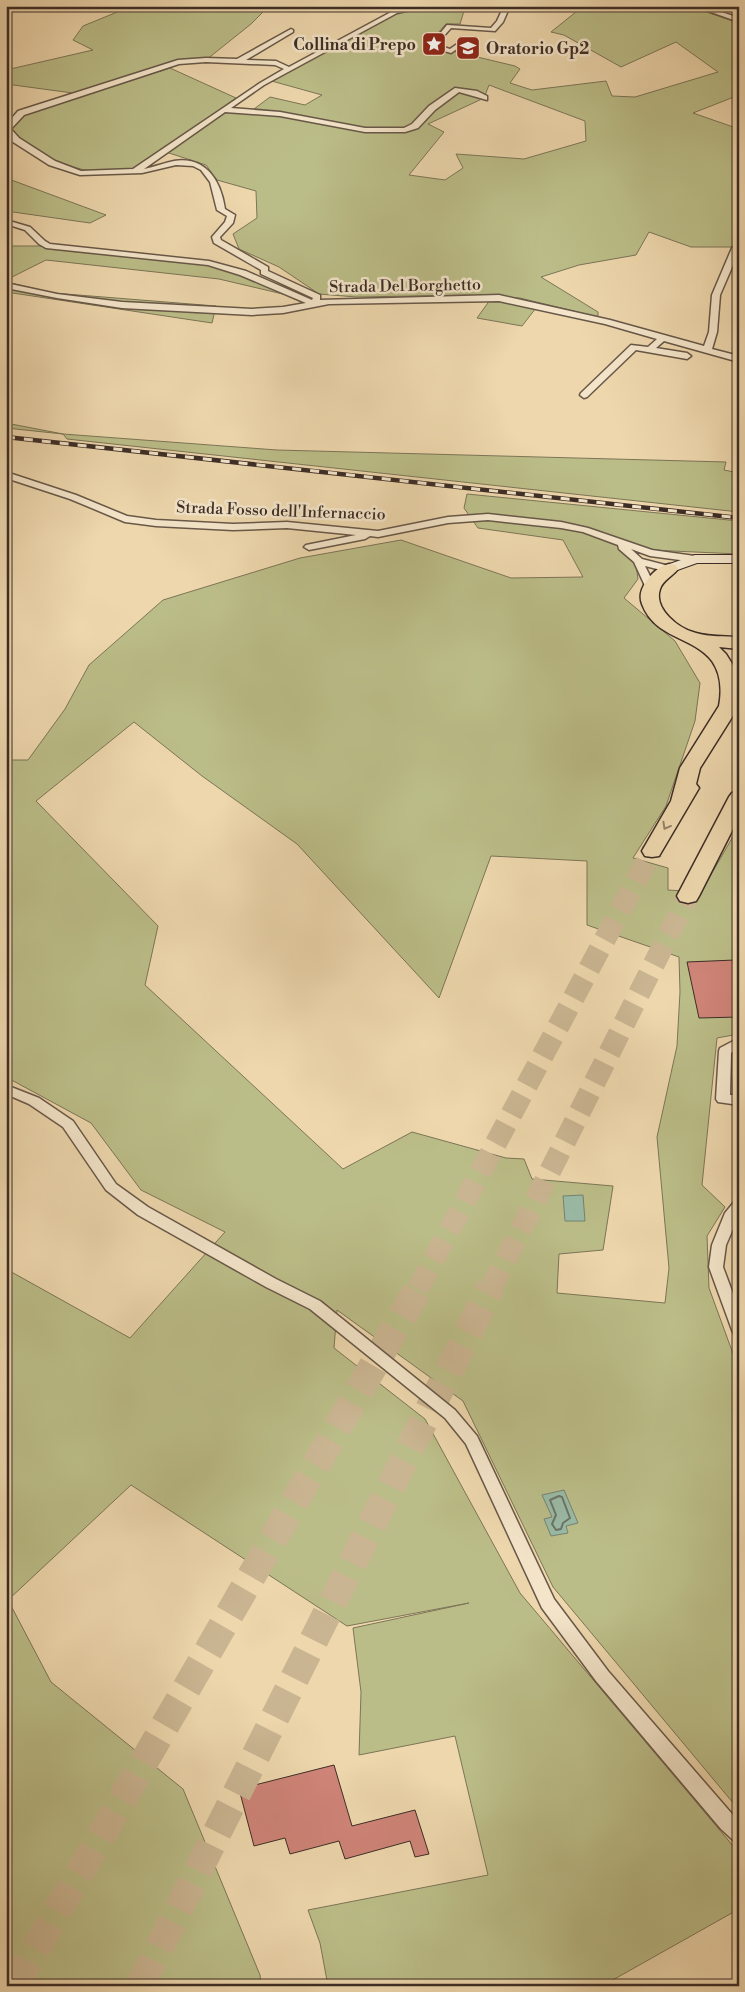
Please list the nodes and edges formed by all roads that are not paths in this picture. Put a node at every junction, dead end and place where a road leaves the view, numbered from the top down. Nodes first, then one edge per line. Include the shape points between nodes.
1 (697, 6) edge
2 (505, 8) edge
3 (739, 20) edge
4 (290, 31) dead end
5 (465, 41) dead end
6 (239, 61) junction
7 (288, 69) junction
8 (484, 98) dead end
9 (223, 110) junction
10 (135, 171) junction
11 (6, 222) edge
12 (40, 224) dead end
13 (31, 230) junction
14 (739, 246) edge
15 (6, 285) edge
16 (315, 304) junction
17 (662, 338) junction
18 (650, 350) junction
19 (707, 350) junction
20 (687, 356) dead end
21 (739, 359) edge
22 (584, 395) dead end
23 (6, 475) edge
24 (378, 534) junction
25 (619, 544) junction
26 (309, 547) dead end
27 (650, 553) junction
28 (695, 559) junction
29 (739, 559) edge
30 (638, 561) junction
31 (670, 570) junction
32 (651, 588) junction
33 (689, 637) junction
34 (739, 643) edge
35 (739, 715) edge
36 (739, 798) edge
37 (681, 800) junction
38 (739, 815) edge
39 (652, 851) tunnel mouth
40 (704, 865) junction
41 (688, 896) tunnel mouth
42 (739, 1042) edge
43 (6, 1089) edge
44 (739, 1100) edge
45 (739, 1206) edge
46 (739, 1330) edge
47 (739, 1834) edge

1 - 3 street
2 - 5 street via 493,30 449,26 440,38 427,45 451,51
2 - 7 street via 406,8
4 - 6 street
6 - 7 street via 276,63
6 - 10 street via 178,62 21,112 7,128 16,140 52,163 80,172
7 - 9 street
8 - 9 street via 458,90 405,130 365,130 280,114
9 - 10 street
10 - 16 street via 186,162 204,169 219,191 221,210 231,215 229,223 216,237 217,241 265,269 264,272 317,297
11 - 13 street
12 - 13 street
13 - 16 street via 40,243 49,246 186,260 226,268
14 - 19 street via 716,295 713,332
15 - 16 street, Strada Del Borghetto via 122,305 252,312
16 - 17 street, Strada Del Borghetto via 375,299 499,298
17 - 18 street
17 - 19 street, Strada Del Borghetto
18 - 20 street
18 - 22 street via 634,347
19 - 21 street, Strada Del Borghetto
23 - 24 street, Strada Fosso dell'Infernaccio via 126,519 233,527 287,525
24 - 25 street, Strada Fosso dell'Infernaccio via 448,520 488,517 561,525 585,530
24 - 26 street
25 - 27 street, Strada Fosso dell'Infernaccio
25 - 30 street, Strada Fosso dell'Infernaccio
27 - 28 street, Strada Fosso dell'Infernaccio
27 - 31 street, Strada Fosso dell'Infernaccio via 661,559
28 - 29 main road, Strada Fosso dell'Infernaccio
28 - 31 main road, Strada Fosso dell'Infernaccio
30 - 31 street, Strada Fosso dell'Infernaccio
30 - 32 street
31 - 32 highway via 660,576
32 - 33 highway via 652,610 659,619
33 - 34 highway
33 - 37 highway via 715,653 730,680 732,694 690,768
35 - 37 highway
36 - 40 highway
37 -> 39 highway
38 - 40 highway
40 - 41 highway
42 - 44 street via 725,1051 723,1099
43 - 47 street via 34,1101 68,1124 111,1187 143,1211 315,1305 450,1414 472,1440 548,1603 602,1676
45 - 46 street via 732,1213 719,1246 716,1267

